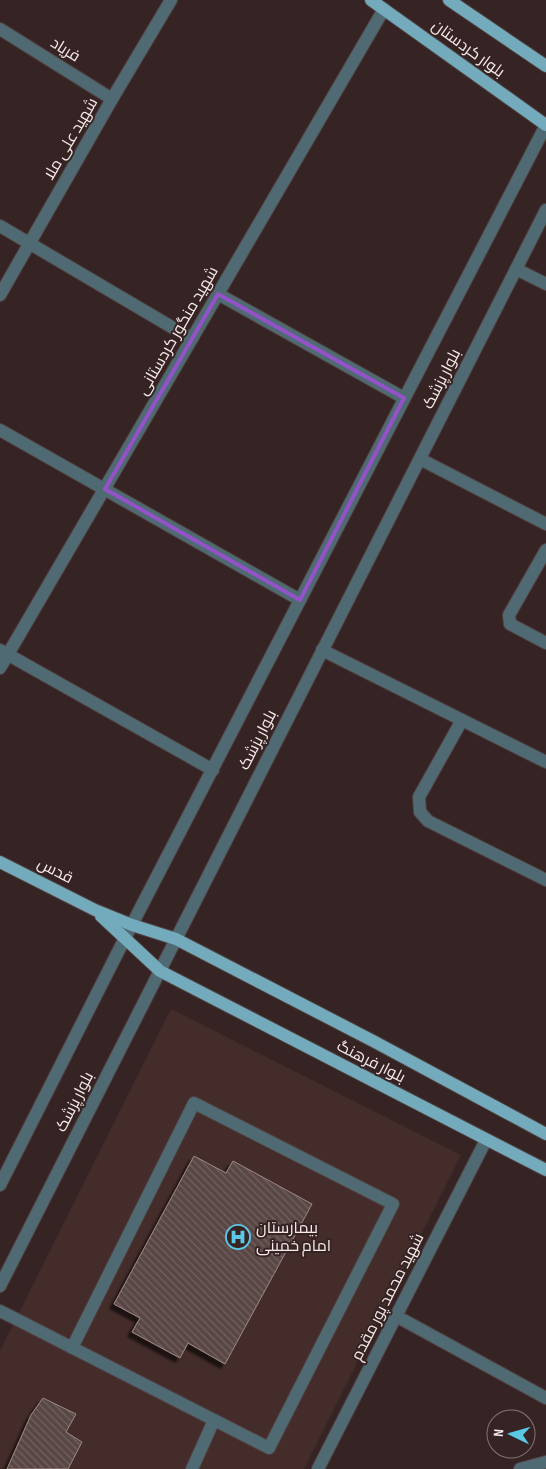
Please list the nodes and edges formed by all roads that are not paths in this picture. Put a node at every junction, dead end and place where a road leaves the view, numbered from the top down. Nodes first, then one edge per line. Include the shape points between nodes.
1 (171, 0) edge
2 (371, 0) edge
3 (449, 0) edge
4 (384, 9) junction
5 (0, 29) edge
6 (546, 66) edge
7 (112, 99) junction
8 (546, 125) edge
9 (546, 210) edge
10 (0, 226) edge
11 (29, 244) junction
12 (516, 269) junction
13 (546, 284) edge
14 (0, 294) edge
15 (218, 294) junction
16 (192, 339) junction
17 (404, 398) junction
18 (0, 430) edge
19 (420, 459) junction
20 (105, 489) junction
21 (546, 524) edge
22 (546, 550) edge
23 (300, 600) junction
24 (546, 643) edge
25 (322, 650) junction
26 (4, 652) edge
27 (0, 668) edge
28 (462, 720) junction
29 (546, 762) edge
30 (213, 770) junction
31 (0, 862) edge
32 (546, 880) edge
33 (95, 910) junction
34 (132, 925) junction
35 (125, 938) junction
36 (176, 939) junction
37 (160, 971) junction
38 (546, 1134) edge
39 (486, 1140) junction
40 (546, 1170) edge
41 (0, 1185) edge
42 (0, 1286) edge
43 (0, 1311) edge
44 (396, 1316) junction
45 (72, 1348) junction
46 (546, 1398) edge
47 (214, 1420) junction
48 (546, 1462) edge
49 (192, 1469) edge
50 (318, 1469) edge
51 (520, 1469) edge

1 - 7 street, شهید علی ملا
2 - 4 main road, بلوار کردستان
3 - 6 main road, بلوار کردستان
4 - 8 main road, بلوار کردستان
4 - 15 street, شهید منگور کردستانی
5 - 7 street, فریاد
7 - 11 street, شهید علی ملا
8 - 17 street, بلوار پزشک
9 - 12 street, بلوار پزشک
10 - 11 street
11 - 14 street, شهید علی ملا
11 - 16 street
12 - 13 street
12 - 19 street, بلوار پزشک
15 - 16 street, شهید منگور کردستانی
15 - 17 street
16 - 20 street, شهید منگور کردستانی
17 - 23 street, بلوار پزشک
18 - 20 street
19 - 21 street
19 - 25 street, بلوار پزشک
20 - 23 street
20 - 26 street, شهید منگور کردستانی
22 - 24 street via 509,615 510,624
23 - 30 street, بلوار پزشک
25 - 28 street
25 - 36 street, بلوار پزشک
26 - 27 street, شهید منگور کردستانی
26 - 30 street
28 - 29 street
28 - 32 street via 420,797 420,812 428,820
30 - 34 street, بلوار پزشک
31 - 33 main road, قدس
33 - 34 main road, بلوار فرهنگ
33 - 35 main road, بلوار فرهنگ
34 - 35 street, بلوار پزشک
34 - 36 main road, بلوار فرهنگ
35 - 37 main road, بلوار فرهنگ
35 - 41 street, بلوار پزشک
36 - 37 street, بلوار پزشک
36 - 38 main road, بلوار فرهنگ
37 - 39 main road, بلوار فرهنگ
37 - 42 street, بلوار پزشک
39 - 40 main road, بلوار فرهنگ
39 - 44 street, شهید محمد پور مقدم
43 - 45 street
44 - 46 street
44 - 50 street, شهید محمد پور مقدم
45 - 47 street
45 - 47 street via 194,1103 393,1204 269,1448
47 - 49 street
48 - 51 street

